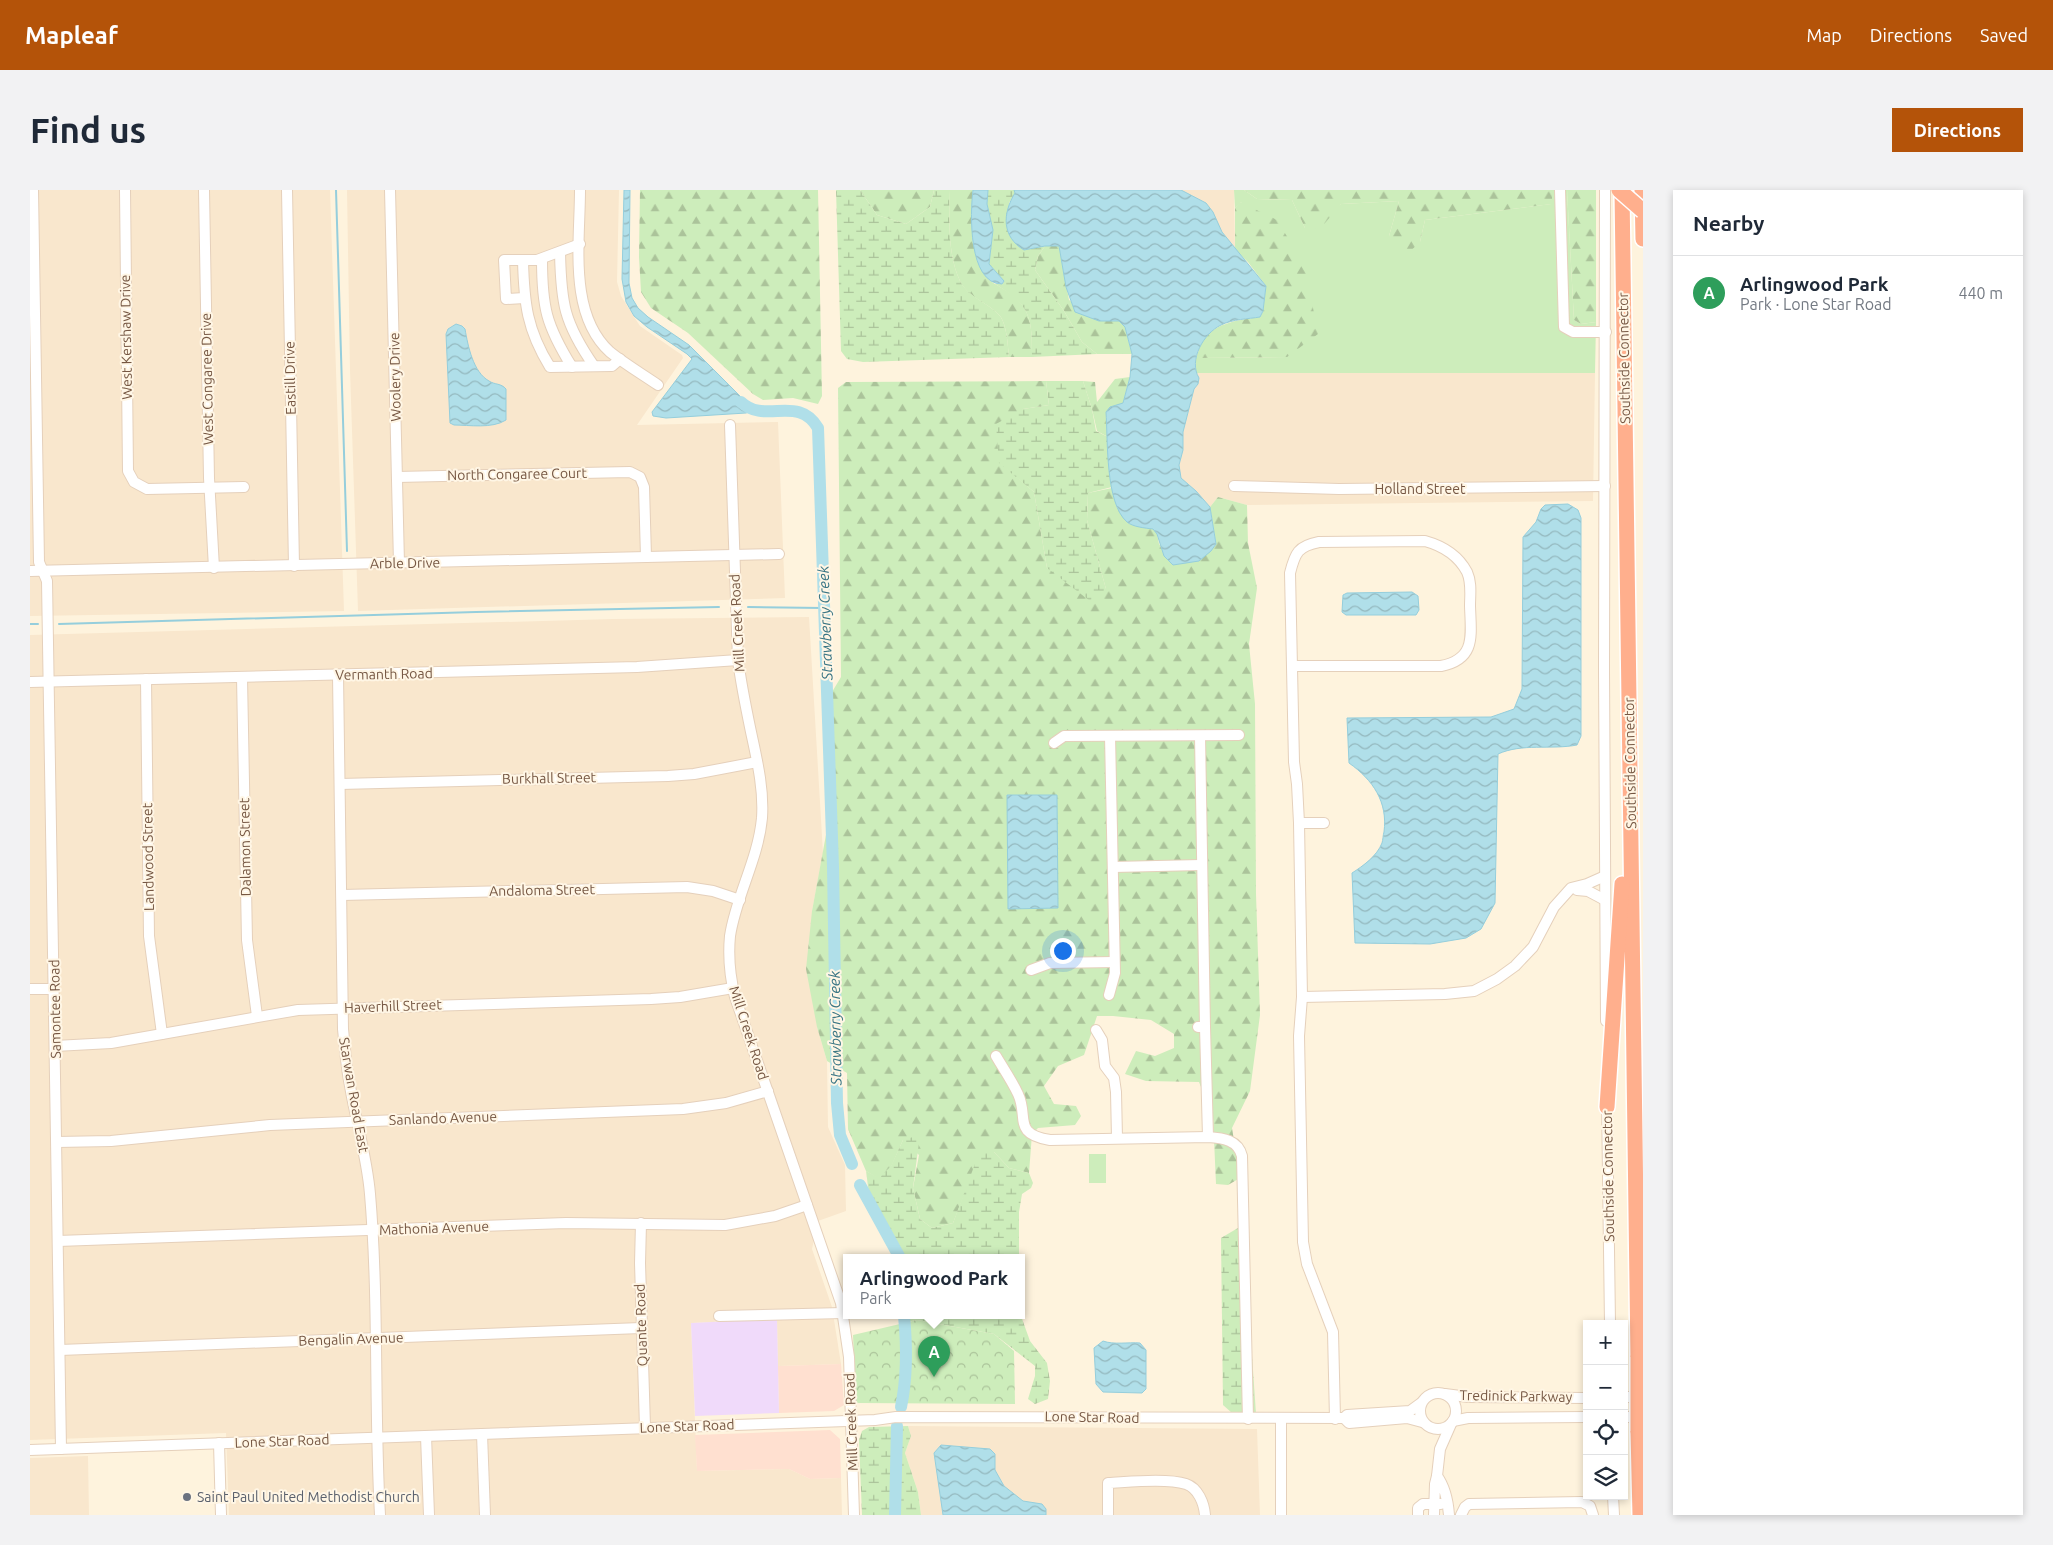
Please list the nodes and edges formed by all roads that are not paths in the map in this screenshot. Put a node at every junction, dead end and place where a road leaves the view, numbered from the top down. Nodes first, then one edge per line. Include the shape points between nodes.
1 (33, 190) edge
2 (125, 190) edge
3 (204, 190) edge
4 (287, 190) edge
5 (390, 190) edge
6 (574, 190) edge
7 (580, 190) edge
8 (1560, 190) edge
9 (1605, 190) edge
10 (1620, 190) edge
11 (1642, 190) edge
12 (580, 207) junction
13 (1643, 211) edge
14 (1643, 230) edge
15 (1643, 239) edge
16 (580, 244) junction
17 (560, 252) junction
18 (542, 258) junction
19 (523, 260) junction
20 (524, 298) junction
21 (1606, 332) junction
22 (620, 359) junction
23 (594, 366) junction
24 (572, 367) junction
25 (658, 385) dead end
26 (730, 425) dead end
27 (398, 476) junction
28 (1234, 486) dead end
29 (1605, 486) junction
30 (244, 487) dead end
31 (210, 488) junction
32 (779, 554) dead end
33 (734, 556) junction
34 (646, 557) junction
35 (399, 563) junction
36 (294, 566) junction
37 (214, 568) junction
38 (30, 571) edge
39 (42, 571) junction
40 (738, 660) junction
41 (1292, 666) junction
42 (338, 675) junction
43 (242, 678) junction
44 (146, 680) junction
45 (30, 682) edge
46 (49, 682) junction
47 (1239, 735) dead end
48 (1110, 736) junction
49 (1200, 736) junction
50 (1054, 743) dead end
51 (757, 762) junction
52 (340, 784) junction
53 (1630, 813) junction
54 (1299, 823) junction
55 (1324, 823) dead end
56 (1201, 865) junction
57 (1112, 867) junction
58 (1605, 876) junction
59 (1568, 891) junction
60 (342, 895) junction
61 (740, 900) junction
62 (1605, 900) junction
63 (1114, 962) junction
64 (1031, 970) dead end
65 (733, 988) junction
66 (54, 989) junction
67 (30, 990) edge
68 (1109, 995) dead end
69 (1302, 997) junction
70 (344, 1007) junction
71 (257, 1016) junction
72 (1096, 1030) dead end
73 (162, 1034) junction
74 (55, 1046) junction
75 (996, 1056) dead end
76 (768, 1091) junction
77 (1607, 1107) junction
78 (358, 1121) junction
79 (1208, 1137) junction
80 (1117, 1138) junction
81 (57, 1142) junction
82 (807, 1206) junction
83 (641, 1223) junction
84 (373, 1230) junction
85 (58, 1241) junction
86 (843, 1313) joint
87 (719, 1316) dead end
88 (844, 1319) edge
89 (1610, 1320) edge
90 (641, 1328) junction
91 (376, 1338) junction
92 (60, 1350) junction
93 (1445, 1394) junction
94 (1628, 1397) edge
95 (1643, 1397) edge
96 (1583, 1398) edge
97 (1421, 1403) junction
98 (1583, 1417) edge
99 (1340, 1418) junction
100 (1248, 1419) junction
101 (1281, 1419) junction
102 (1628, 1419) edge
103 (851, 1420) junction
104 (1452, 1422) junction
105 (1641, 1424) edge
106 (1426, 1425) junction
107 (645, 1427) junction
108 (482, 1434) junction
109 (426, 1436) junction
110 (377, 1437) junction
111 (219, 1443) junction
112 (61, 1449) junction
113 (1440, 1449) junction
114 (30, 1450) edge
115 (1437, 1476) junction
116 (1613, 1500) edge
117 (1431, 1504) junction
118 (1448, 1504) junction
119 (221, 1515) edge
120 (380, 1515) edge
121 (429, 1515) edge
122 (485, 1515) edge
123 (854, 1515) edge
124 (1108, 1515) edge
125 (1205, 1515) edge
126 (1281, 1515) edge
127 (1418, 1515) edge
128 (1428, 1515) edge
129 (1434, 1515) edge
130 (1449, 1515) edge
131 (1461, 1515) edge
132 (1593, 1515) edge
133 (1614, 1515) edge
134 (1640, 1515) edge

1 - 39 street, Samontee Road via 39,562
2 - 31 street, West Kershaw Drive via 128,471 134,482 147,489
3 - 31 street, West Congaree Drive
4 - 36 street, Eastill Drive
5 - 27 street, Woolery Drive
6 - 12 street
7 - 12 street
8 - 21 street via 1563,323 1573,332
9 - 21 street, Southside Connector
10 - 13 highway, bridge
10 - 53 highway, Southside Connector
11 - 14 highway
12 - 16 street
14 - 15 highway
16 - 17 street
16 - 22 street via 580,284 585,316 603,344
17 - 18 street
17 - 23 street via 561,290 567,318 574,336
18 - 19 street
18 - 24 street via 546,314 557,344
19 - 20 street
19 - 20 street via 504,260 506,299
20 - 24 street via 534,338 550,367
21 - 29 street, Southside Connector
22 - 23 street via 612,366
22 - 25 street
23 - 24 street
26 - 33 street, Mill Creek Road
27 - 34 street, North Congaree Court via 624,471 636,474 644,487
27 - 35 street, Woolery Drive
28 - 29 street, Holland Street via 1339,489
29 - 58 street, Southside Connector
30 - 31 street
31 - 37 street, West Congaree Drive
32 - 33 street, Arble Drive
33 - 34 street, Arble Drive
33 - 40 street, Mill Creek Road
34 - 35 street, Arble Drive
35 - 36 street, Arble Drive
36 - 37 street, Arble Drive
37 - 39 street, Arble Drive
38 - 39 street, Arble Drive
39 - 46 street, Samontee Road via 47,581
40 - 42 street, Vermanth Road via 646,667
40 - 51 street, Mill Creek Road
41 - 41 street via 1290,573 1294,558 1304,545 1319,542 1425,541 1452,553 1467,573 1470,583 1470,640 1468,649 1455,663 1441,666
41 - 54 street
42 - 43 street, Vermanth Road
42 - 52 street, Starwan Road East
43 - 44 street, Vermanth Road
43 - 71 street, Dalamon Street via 247,940
44 - 46 street, Vermanth Road
44 - 73 street, Landwood Street via 149,936
45 - 46 street, Vermanth Road
46 - 66 street, Samontee Road
47 - 49 street
48 - 49 street
48 - 50 street via 1064,736
48 - 57 street
49 - 56 street
51 - 52 street, Burkhall Street via 668,776
51 - 61 street, Mill Creek Road via 762,796 760,837
52 - 60 street, Starwan Road East
53 - 77 highway via 1625,834
53 - 105 highway, Southside Connector, bridge
54 - 55 street
54 - 69 street
56 - 57 street
56 - 79 street via 1201,1027
57 - 63 street
58 - 59 street
58 - 62 street, Southside Connector
59 - 62 street via 1584,889
59 - 69 street via 1554,907 1533,947 1497,980 1474,991
60 - 61 street, Andaloma Street via 687,887
60 - 70 street, Starwan Road East
61 - 65 street, Mill Creek Road via 730,935
62 - 77 street, Southside Connector
63 - 64 street via 1050,963
63 - 68 street via 1114,980
65 - 70 street, Haverhill Street via 651,999
65 - 76 street, Mill Creek Road
66 - 67 street
66 - 74 street, Samontee Road
69 - 99 street via 1299,1036 1303,1242 1307,1264 1333,1332
70 - 71 street, Haverhill Street
70 - 78 street, Starwan Road East via 345,1056
71 - 73 street, Haverhill Street
72 - 80 street via 1102,1040 1105,1066 1114,1078
73 - 74 street, Haverhill Street via 111,1044
74 - 81 street, Samontee Road
75 - 80 street via 1019,1096 1022,1119 1030,1133 1050,1140
76 - 78 street, Sanlando Avenue via 726,1103 682,1109
76 - 82 street, Mill Creek Road
77 - 89 street, Southside Connector
78 - 81 street, Sanlando Avenue
78 - 84 street, Starwan Road East via 366,1160
79 - 80 street
79 - 100 street via 1232,1142 1242,1156
81 - 85 street, Samontee Road
82 - 83 street, Mathonia Avenue via 775,1216 725,1225
82 - 86 street, Mill Creek Road
83 - 84 street, Mathonia Avenue
83 - 90 street, Quante Road
84 - 85 street, Mathonia Avenue
84 - 91 street, Starwan Road East
85 - 92 street, Samontee Road
86 - 87 street
88 - 103 street, Mill Creek Road
90 - 91 street, Bengalin Avenue
90 - 107 street, Quante Road
91 - 92 street, Bengalin Avenue
91 - 110 street, Starwan Road East
92 - 112 street, Samontee Road
93 - 96 street, Tredinick Parkway
93 - 97 street via 1432,1394
93 - 104 street via 1455,1406 1456,1416
94 - 95 street
97 - 99 street, Lone Star Road via 1410,1410
97 - 106 street via 1419,1412
98 - 104 street, Tredinick Parkway via 1468,1418
99 - 101 street, Lone Star Road
99 - 106 street, Lone Star Road via 1349,1423 1407,1418
100 - 101 street, Lone Star Road
100 - 103 street, Lone Star Road via 1046,1416
101 - 126 street
102 - 105 street
103 - 107 street, Lone Star Road
103 - 123 street, Mill Creek Road
104 - 106 street via 1444,1429
104 - 113 street
105 - 134 highway, Southside Connector
106 - 113 street
107 - 108 street, Lone Star Road
108 - 109 street, Lone Star Road
108 - 122 street
109 - 110 street, Lone Star Road
109 - 121 street
110 - 111 street, Lone Star Road
110 - 120 street, Starwan Road East
111 - 112 street, Lone Star Road
111 - 119 street
112 - 114 street, Lone Star Road
113 - 115 street
115 - 117 street
115 - 118 street
116 - 133 street
117 - 118 street
117 - 127 street via 1418,1508
117 - 128 street
117 - 129 street
118 - 130 street
124 - 125 street via 1108,1482 1187,1484 1199,1494
131 - 132 street via 1469,1504 1582,1502 1590,1506

